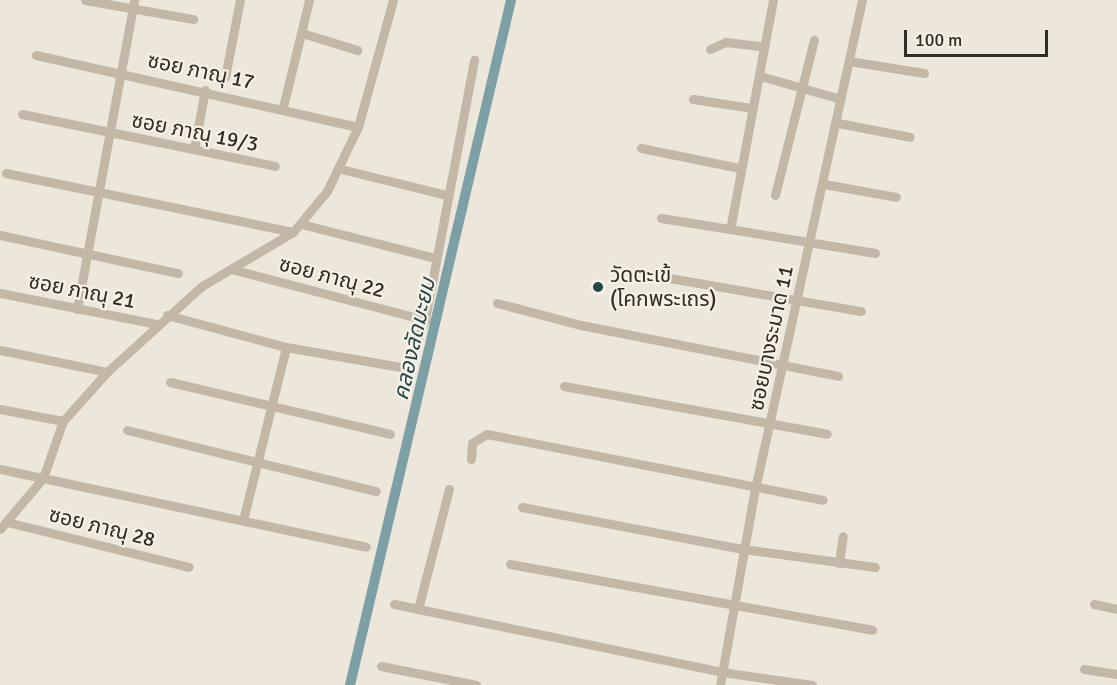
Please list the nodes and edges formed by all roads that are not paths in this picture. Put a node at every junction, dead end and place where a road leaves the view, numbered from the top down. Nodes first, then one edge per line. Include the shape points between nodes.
1 (85, 0) edge
2 (240, 0) edge
3 (309, 0) edge
4 (393, 0) edge
5 (773, 0) edge
6 (862, 0) edge
7 (133, 4) edge
8 (193, 19) dead end
9 (302, 33) junction
10 (814, 40) dead end
11 (764, 47) junction
12 (710, 49) dead end
13 (357, 50) dead end
14 (36, 55) dead end
15 (474, 60) dead end
16 (849, 61) junction
17 (120, 72) junction
18 (924, 73) dead end
19 (225, 76) dead end
20 (760, 76) junction
21 (205, 90) junction
22 (798, 90) junction
23 (693, 99) dead end
24 (842, 99) junction
25 (283, 107) junction
26 (752, 108) junction
27 (22, 114) dead end
28 (838, 123) junction
29 (358, 127) junction
30 (108, 133) junction
31 (910, 137) dead end
32 (641, 148) dead end
33 (194, 149) junction
34 (275, 166) dead end
35 (739, 168) junction
36 (341, 170) junction
37 (6, 173) dead end
38 (824, 184) junction
39 (98, 193) junction
40 (446, 195) junction
41 (775, 195) dead end
42 (896, 197) dead end
43 (661, 218) dead end
44 (301, 224) junction
45 (730, 228) junction
46 (293, 232) junction
47 (0, 235) edge
48 (810, 244) junction
49 (87, 252) junction
50 (875, 253) dead end
51 (435, 258) junction
52 (231, 269) junction
53 (178, 273) dead end
54 (646, 274) dead end
55 (0, 293) edge
56 (496, 303) dead end
57 (798, 303) junction
58 (77, 309) junction
59 (861, 311) dead end
60 (167, 315) junction
61 (425, 320) junction
62 (157, 324) junction
63 (286, 347) junction
64 (0, 350) edge
65 (786, 366) junction
66 (107, 372) junction
67 (838, 376) dead end
68 (170, 382) dead end
69 (564, 386) dead end
70 (270, 407) junction
71 (0, 409) edge
72 (63, 421) junction
73 (770, 427) junction
74 (127, 430) dead end
75 (390, 434) dead end
76 (827, 434) dead end
77 (471, 459) dead end
78 (258, 463) junction
79 (0, 469) edge
80 (43, 478) junction
81 (448, 489) dead end
82 (755, 489) junction
83 (376, 491) dead end
84 (823, 500) dead end
85 (522, 507) dead end
86 (243, 520) junction
87 (3, 526) edge
88 (843, 536) dead end
89 (366, 548) dead end
90 (742, 549) junction
91 (839, 563) junction
92 (510, 564) dead end
93 (189, 567) dead end
94 (875, 567) dead end
95 (394, 604) dead end
96 (1094, 604) dead end
97 (732, 608) junction
98 (418, 609) junction
99 (1117, 609) edge
100 (872, 630) dead end
101 (381, 666) dead end
102 (1084, 669) dead end
103 (722, 672) junction
104 (1117, 674) edge
105 (461, 684) edge
106 (476, 685) edge
107 (720, 685) edge
108 (812, 685) edge

1 - 7 street
2 - 19 street
3 - 9 street
4 - 29 street
5 - 11 street
6 - 16 street, ซอยบางระมาด 11
7 - 8 street
7 - 17 street
9 - 13 street
9 - 25 street
10 - 22 street
11 - 12 street via 726,42
11 - 20 street
14 - 17 street, ซอย ภาณุ 17
15 - 40 street
16 - 18 street
16 - 24 street, ซอยบางระมาด 11
17 - 21 street, ซอย ภาณุ 17
17 - 30 street
20 - 22 street
20 - 26 street
21 - 25 street, ซอย ภาณุ 17
21 - 33 street
22 - 24 street
22 - 41 street
23 - 26 street
24 - 28 street, ซอยบางระมาด 11
25 - 29 street, ซอย ภาณุ 17
26 - 35 street
27 - 30 street, ซอย ภาณุ 19/3
28 - 31 street
28 - 38 street, ซอยบางระมาด 11
29 - 36 street
30 - 33 street, ซอย ภาณุ 19/3
30 - 39 street
32 - 35 street
33 - 34 street, ซอย ภาณุ 19/3
35 - 45 street
36 - 40 street
36 - 44 street
37 - 39 street
38 - 42 street
38 - 48 street, ซอยบางระมาด 11
39 - 46 street
39 - 49 street
40 - 51 street
43 - 45 street
44 - 46 street
44 - 51 street
45 - 48 street
46 - 52 street
47 - 49 street
48 - 50 street
48 - 57 street, ซอยบางระมาด 11
49 - 53 street
49 - 58 street
51 - 61 street
52 - 60 street
52 - 61 street, ซอย ภาณุ 22
54 - 57 street
55 - 58 street, ซอย ภาณุ 21
56 - 65 street
57 - 59 street
57 - 65 street, ซอยบางระมาด 11
58 - 62 street, ซอย ภาณุ 21
60 - 62 street
60 - 63 street
61 - 63 street via 415,357 401,370
62 - 66 street
63 - 70 street
64 - 66 street
65 - 67 street
65 - 73 street, ซอยบางระมาด 11
66 - 72 street
68 - 70 street
69 - 73 street
70 - 75 street
70 - 78 street
71 - 72 street
72 - 80 street
73 - 76 street
73 - 82 street, ซอยบางระมาด 11
74 - 78 street
77 - 82 street via 472,443 488,434
78 - 83 street
78 - 86 street
79 - 80 street
80 - 86 street
80 - 87 street
81 - 98 street
82 - 84 street
82 - 90 street, ซอยบางระมาด 11
85 - 90 street
86 - 89 street
87 - 93 street, ซอย ภาณุ 28
88 - 91 street
90 - 91 street
90 - 97 street, ซอยบางระมาด 11
91 - 94 street
92 - 97 street
95 - 98 street
96 - 99 street
97 - 100 street
97 - 103 street, ซอยบางระมาด 11
98 - 103 street
101 - 105 street
102 - 104 street
103 - 107 street, ซอยบางระมาด 11
103 - 108 street
105 - 106 street

